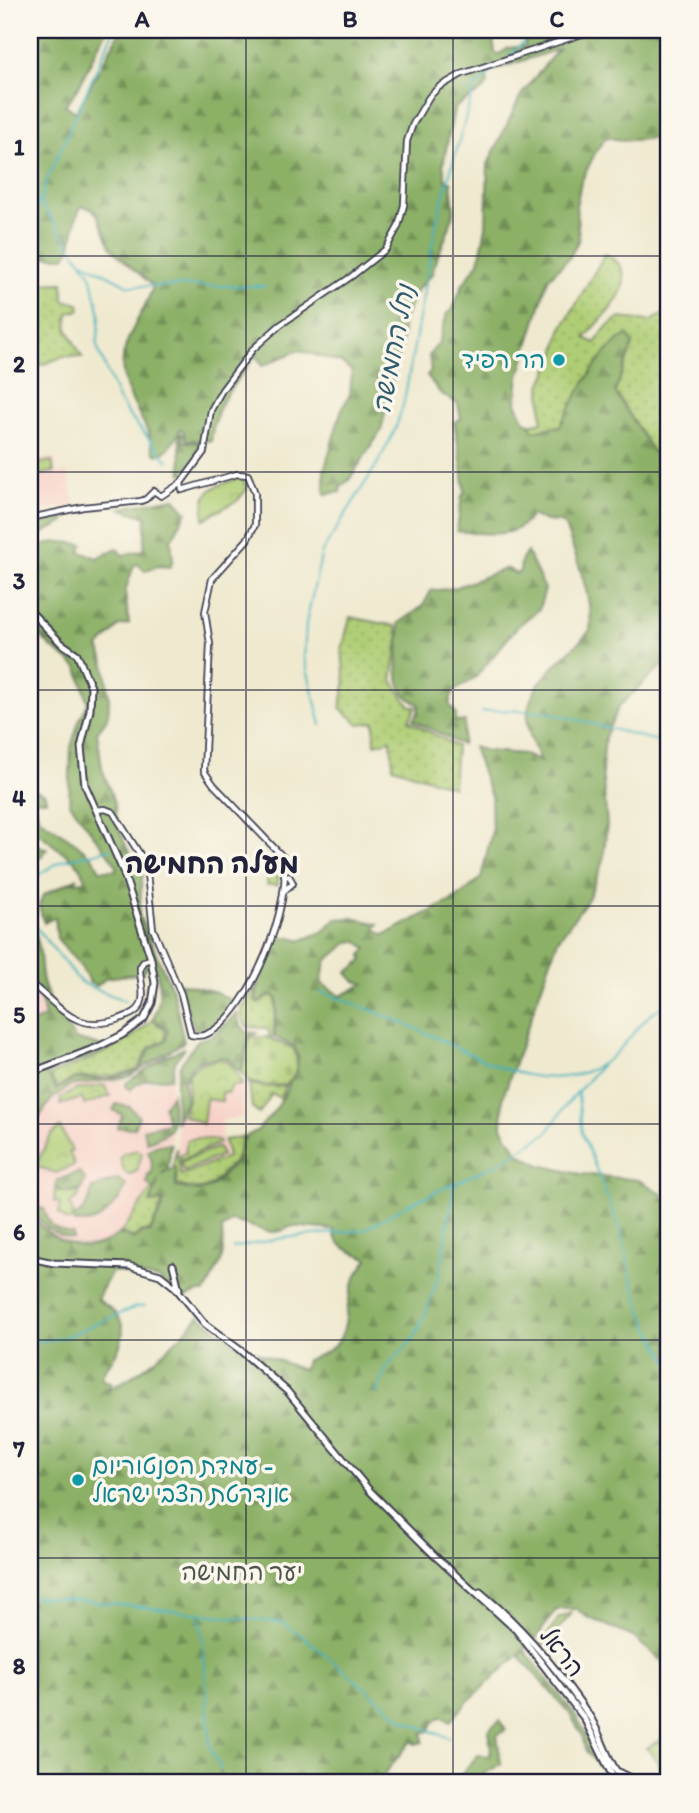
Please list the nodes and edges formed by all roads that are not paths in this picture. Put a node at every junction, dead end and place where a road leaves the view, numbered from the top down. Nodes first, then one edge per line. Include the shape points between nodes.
1 (594, 30) edge
2 (181, 483) junction
3 (30, 519) edge
4 (30, 611) edge
5 (95, 811) junction
6 (284, 876) junction
7 (282, 893) junction
8 (152, 959) junction
9 (30, 983) edge
10 (30, 1073) edge
11 (30, 1258) edge
12 (173, 1265) dead end
13 (181, 1295) junction
14 (444, 1564) junction
15 (616, 1769) junction
16 (617, 1783) edge
17 (629, 1783) edge
18 (641, 1783) edge

1 - 2 street via 462,74 429,97 407,141 404,205 386,249 253,349 222,390 214,405 204,452
2 - 3 street via 161,496 154,491 141,501
2 - 6 street via 182,490 237,474 251,478 255,524 247,540 212,579 205,612 210,644 204,771 283,857
4 - 5 main road via 77,654 91,687 81,755
5 - 7 street via 113,811 146,864 153,929 181,994 191,1035 213,1030 246,995 268,947
5 - 8 main road via 116,852
6 - 7 street
6 - 7 street via 293,883
8 - 9 street via 140,967 142,1004 137,1011 108,1022 71,1018
8 - 10 main road via 155,984 144,1019 98,1047
11 - 13 main road via 129,1266 160,1275
12 - 13 main road
13 - 14 main road, הראל via 205,1324 287,1391 350,1469
14 - 15 main road, הראל via 523,1630 589,1715
14 - 16 main road, הראל via 519,1634 588,1725
15 - 17 main road, הראל
15 - 18 main road
16 - 17 main road

